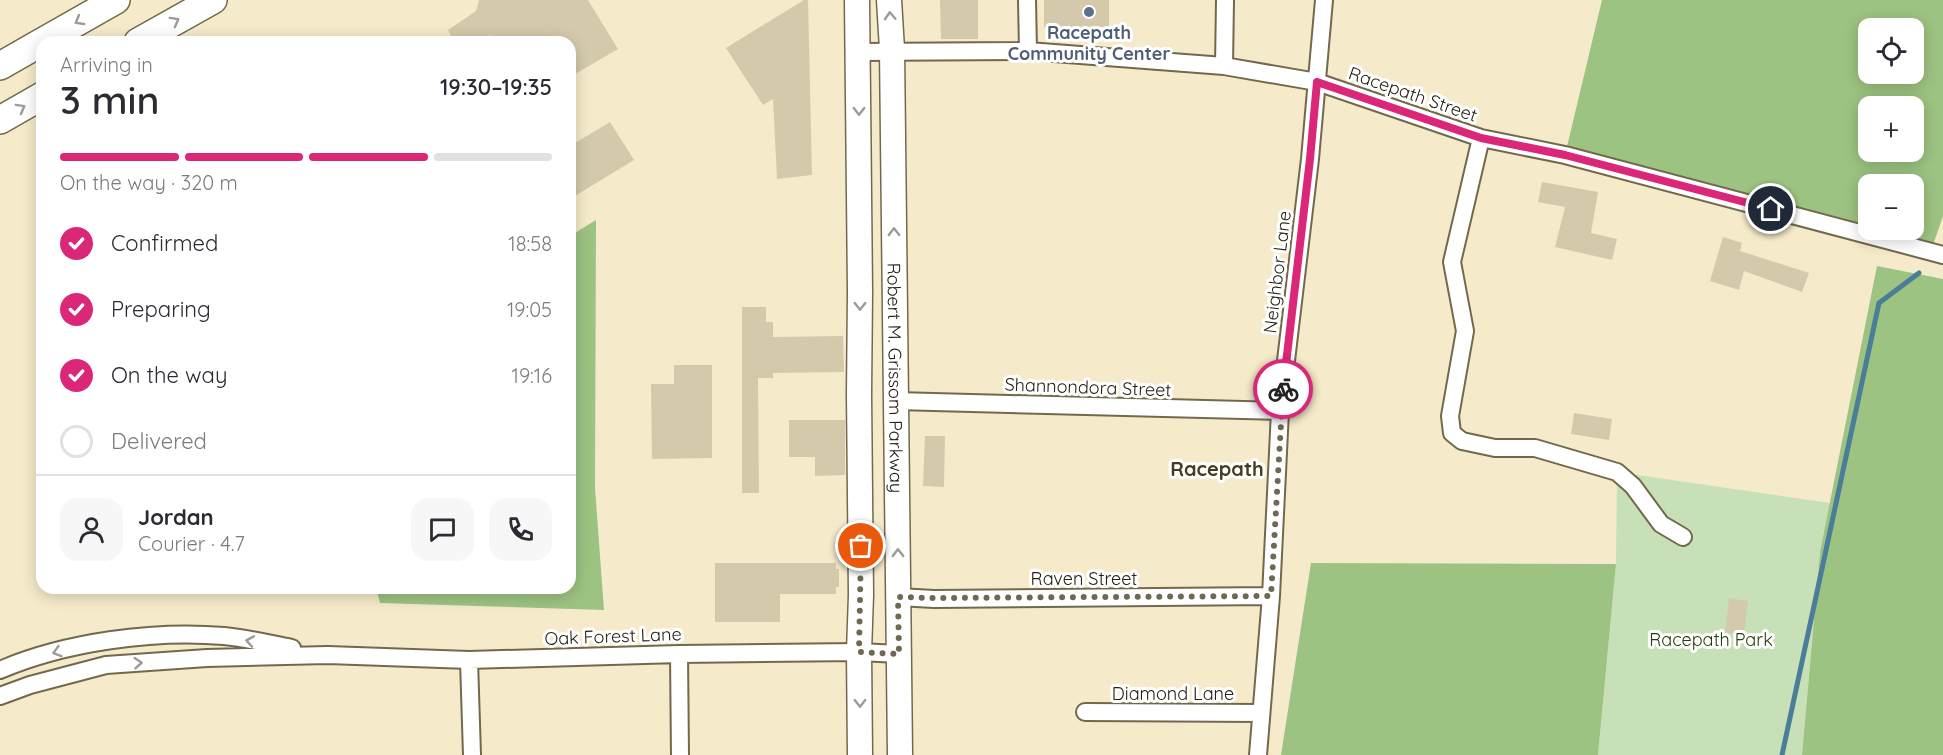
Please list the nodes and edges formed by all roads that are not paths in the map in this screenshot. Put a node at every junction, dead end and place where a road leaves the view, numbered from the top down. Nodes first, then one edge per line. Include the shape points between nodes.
1 (116, 0) edge
2 (213, 0) edge
3 (857, 0) edge
4 (889, 0) edge
5 (1027, 0) edge
6 (1225, 0) edge
7 (1324, 0) edge
8 (53, 36) edge
9 (149, 36) edge
10 (36, 45) edge
11 (1028, 51) junction
12 (858, 52) junction
13 (892, 52) junction
14 (0, 66) edge
15 (1224, 66) junction
16 (1317, 82) junction
17 (36, 99) edge
18 (0, 120) edge
19 (1481, 138) junction
20 (1943, 255) edge
21 (896, 401) junction
22 (1280, 411) junction
23 (1683, 537) dead end
24 (1271, 596) junction
25 (898, 597) junction
26 (859, 652) junction
27 (679, 654) junction
28 (899, 654) junction
29 (328, 655) junction
30 (469, 660) junction
31 (0, 670) edge
32 (0, 696) edge
33 (1085, 712) dead end
34 (1261, 713) junction
35 (472, 755) edge
36 (680, 755) edge
37 (860, 755) edge
38 (900, 755) edge
39 (1258, 755) edge

1 -> 8 main road
9 -> 2 main road
3 - 12 main road, Robert M. Grissom Parkway
13 -> 4 main road, Robert M. Grissom Parkway
5 - 11 street
6 - 15 street
7 - 16 street, Neighbor Lane
10 - 14 main road
11 - 13 street, Racepath Street
11 - 15 street, Racepath Street
12 - 13 street, Racepath Street
12 -> 26 main road, Robert M. Grissom Parkway
21 -> 13 main road, Robert M. Grissom Parkway
15 - 16 street, Racepath Street
16 - 19 street, Racepath Street
16 - 22 street, Neighbor Lane
18 -> 17 main road
19 - 20 street, Racepath Street via 1565,155
19 - 23 street via 1452,262 1465,331 1450,416 1452,433 1462,441 1495,448 1535,448 1617,472 1633,486 1661,524
21 - 22 street, Shannondora Street
25 -> 21 main road, Robert M. Grissom Parkway
22 - 24 street, Neighbor Lane
24 - 25 street, Raven Street
24 - 34 street, Neighbor Lane
25 - 28 main road, Robert M. Grissom Parkway
26 - 27 street, Oak Forest Lane
26 - 28 street, Oak Forest Lane
26 -> 37 main road, Robert M. Grissom Parkway
27 - 30 street, Oak Forest Lane
27 - 36 street
28 - 38 main road, Robert M. Grissom Parkway
29 - 30 street, Oak Forest Lane
29 -> 31 street, Oak Forest Lane via 225,636 142,636 80,645
32 -> 29 street, Oak Forest Lane via 106,665
30 - 35 street
33 - 34 street, Diamond Lane
34 - 39 street, Neighbor Lane

